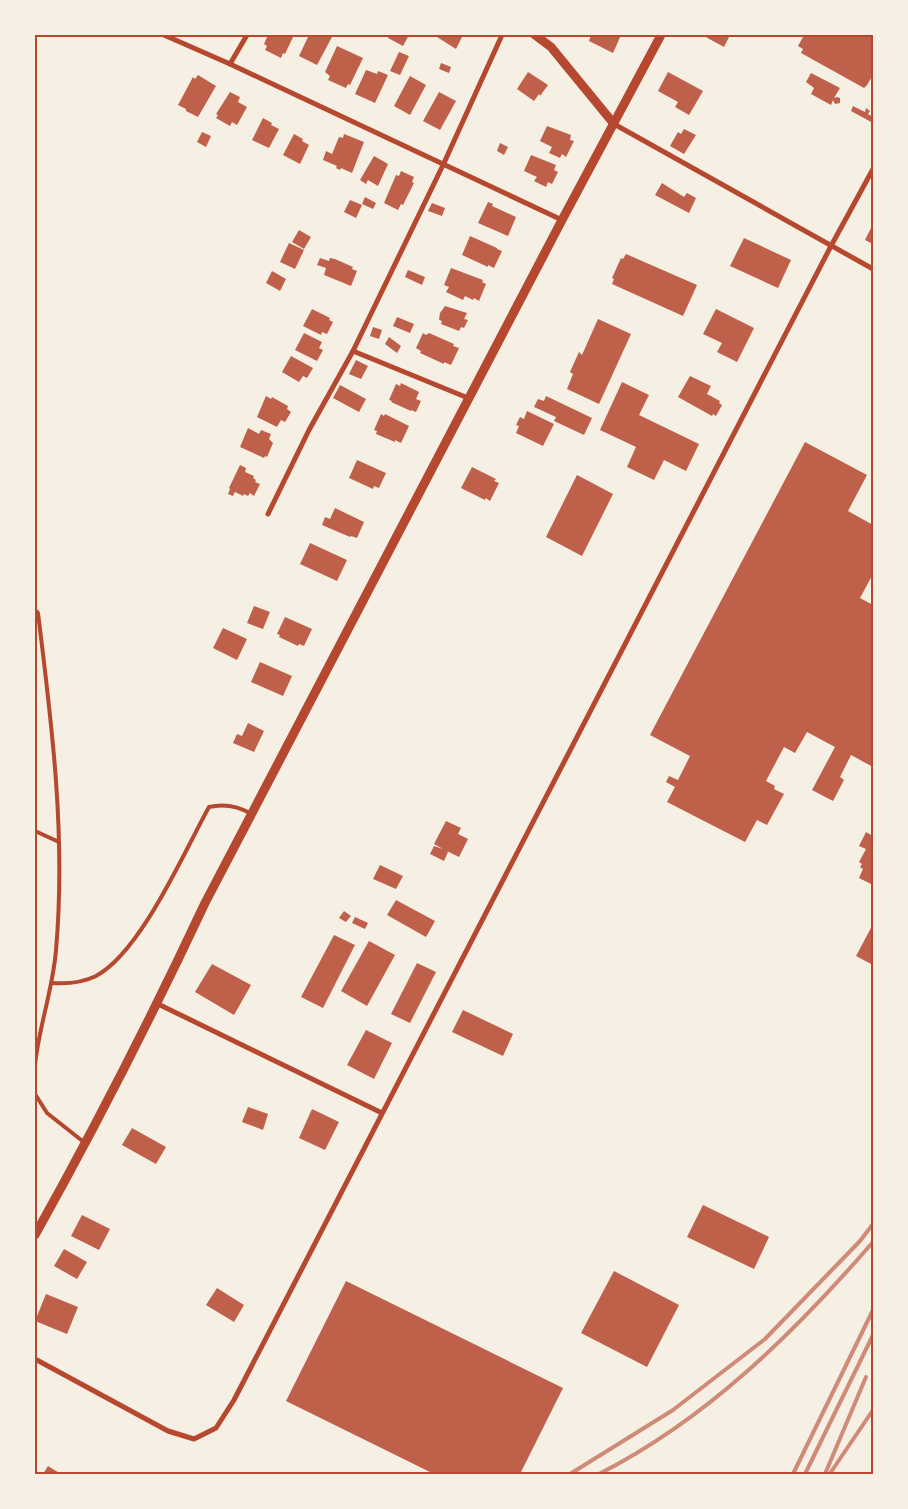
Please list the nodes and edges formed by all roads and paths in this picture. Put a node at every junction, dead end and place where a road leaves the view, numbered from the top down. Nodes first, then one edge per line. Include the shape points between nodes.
1 (164, 35) edge
2 (247, 35) edge
3 (502, 35) edge
4 (535, 35) edge
5 (661, 35) edge
6 (230, 64) junction
7 (614, 124) junction
8 (444, 163) junction
9 (873, 169) edge
10 (562, 220) junction
11 (831, 246) junction
12 (873, 269) edge
13 (353, 351) junction
14 (468, 398) junction
15 (268, 514) dead end
16 (35, 610) edge
17 (252, 814) junction
18 (35, 832) edge
19 (59, 842) junction
20 (52, 983) junction
21 (158, 1004) junction
22 (35, 1066) edge
23 (35, 1094) edge
24 (382, 1112) junction
25 (86, 1144) junction
26 (35, 1235) edge
27 (35, 1359) edge

1 - 6 street
2 - 6 street
3 - 8 street
4 - 7 street via 551,47
5 - 7 street
6 - 8 street
7 - 10 street
7 - 11 street
8 - 10 street
8 - 13 street
9 - 11 street
10 - 14 street
11 - 12 street
11 - 24 street
13 - 14 street
13 - 15 street
14 - 17 street
16 - 19 lane via 50,717
17 - 20 lane via 222,804 209,807 159,901 117,960 96,976 72,984
17 - 21 street via 205,903
18 - 19 lane
19 - 20 lane via 57,942
20 - 22 lane
21 - 24 street
21 - 25 street
23 - 25 lane via 47,1113
24 - 27 street via 234,1400 216,1428 194,1438 168,1431
25 - 26 street

